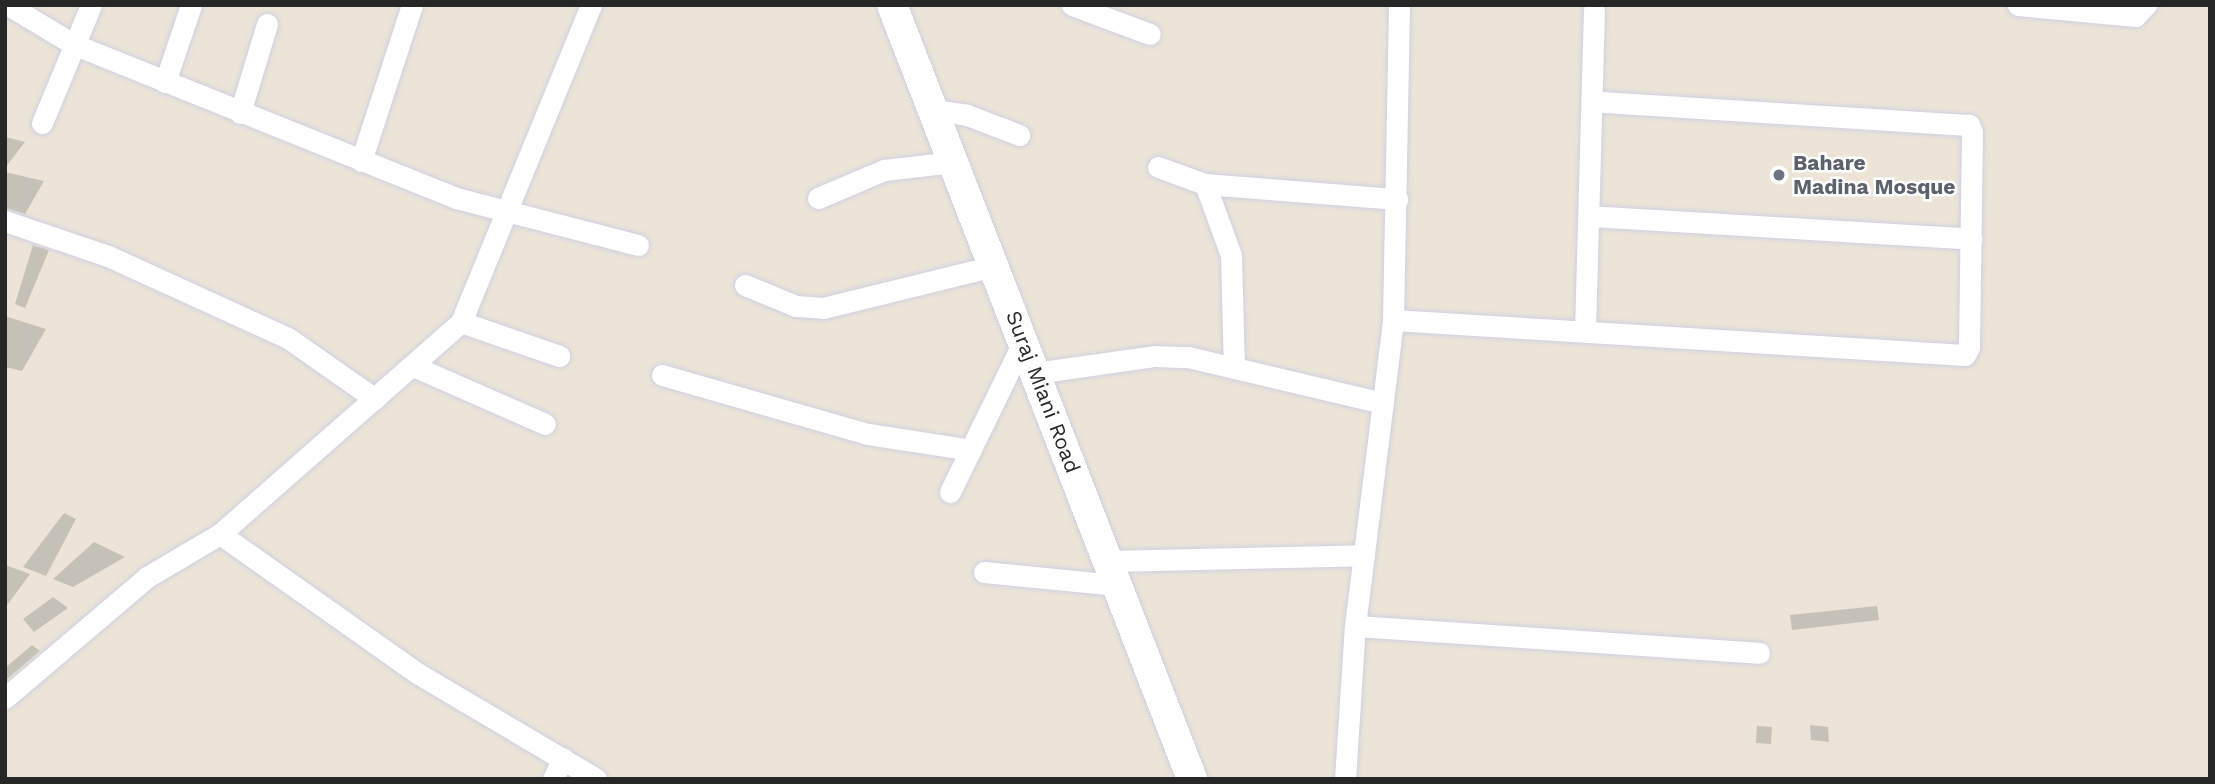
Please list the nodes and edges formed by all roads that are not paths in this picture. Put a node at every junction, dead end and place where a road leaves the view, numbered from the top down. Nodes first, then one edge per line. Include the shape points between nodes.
1 (8, 5) edge
2 (91, 5) edge
3 (191, 5) edge
4 (412, 5) edge
5 (591, 5) edge
6 (892, 5) edge
7 (1072, 5) edge
8 (1399, 5) edge
9 (2018, 5) edge
10 (2146, 5) edge
11 (1594, 10) dead end
12 (267, 24) dead end
13 (1150, 34) dead end
14 (74, 44) junction
15 (164, 82) junction
16 (1592, 102) junction
17 (933, 110) junction
18 (240, 113) junction
19 (42, 123) dead end
20 (1019, 135) dead end
21 (361, 161) junction
22 (953, 162) junction
23 (1158, 167) dead end
24 (1205, 184) junction
25 (818, 198) dead end
26 (1397, 199) junction
27 (508, 212) junction
28 (1589, 216) junction
29 (5, 221) edge
30 (1971, 239) junction
31 (638, 246) dead end
32 (993, 266) junction
33 (745, 285) dead end
34 (1393, 320) junction
35 (461, 322) junction
36 (1585, 331) junction
37 (1023, 342) junction
38 (559, 356) dead end
39 (413, 366) junction
40 (1234, 368) junction
41 (1035, 373) junction
42 (662, 375) dead end
43 (375, 399) junction
44 (1383, 403) junction
45 (545, 424) dead end
46 (971, 450) junction
47 (950, 492) dead end
48 (220, 534) junction
49 (1364, 555) junction
50 (984, 572) dead end
51 (1113, 573) junction
52 (1355, 626) junction
53 (1759, 653) dead end
54 (5, 698) edge
55 (563, 758) junction
56 (553, 779) edge
57 (596, 779) edge
58 (1192, 779) edge
59 (1345, 779) edge

1 - 14 street
2 - 14 street
3 - 15 street
4 - 21 street
5 - 27 street
6 - 17 street, Suraj Miani Road
7 - 13 street
8 - 26 street
9 - 10 street via 2135,16
11 - 16 street
12 - 18 street
14 - 15 street
14 - 19 street
15 - 18 street
16 - 28 street
16 - 30 street via 1962,121 1972,132
17 - 20 street via 967,115
17 - 22 street, Suraj Miani Road
18 - 21 street
21 - 27 street via 456,198
22 - 25 street via 884,170
22 - 32 street, Suraj Miani Road
23 - 24 street
24 - 26 street
24 - 40 street via 1231,254
26 - 34 street
27 - 31 street
27 - 35 street
28 - 30 street
28 - 36 street
29 - 43 street via 108,256 288,338
30 - 36 street via 1969,347 1965,355
32 - 33 street via 823,308 796,306
32 - 37 street, Suraj Miani Road
34 - 36 street
34 - 44 street
35 - 38 street
35 - 39 street
37 - 41 street, Suraj Miani Road
37 - 46 street
39 - 43 street
39 - 45 street
40 - 41 street via 1188,357 1154,356
40 - 44 street
41 - 51 street, Suraj Miani Road
42 - 46 street via 868,434
43 - 48 street
44 - 49 street
46 - 47 street
48 - 54 street via 147,576
48 - 55 street via 416,673
49 - 51 street
49 - 52 street
50 - 51 street
51 - 58 street, Suraj Miani Road
52 - 53 street
52 - 59 street
55 - 56 street
55 - 57 street

